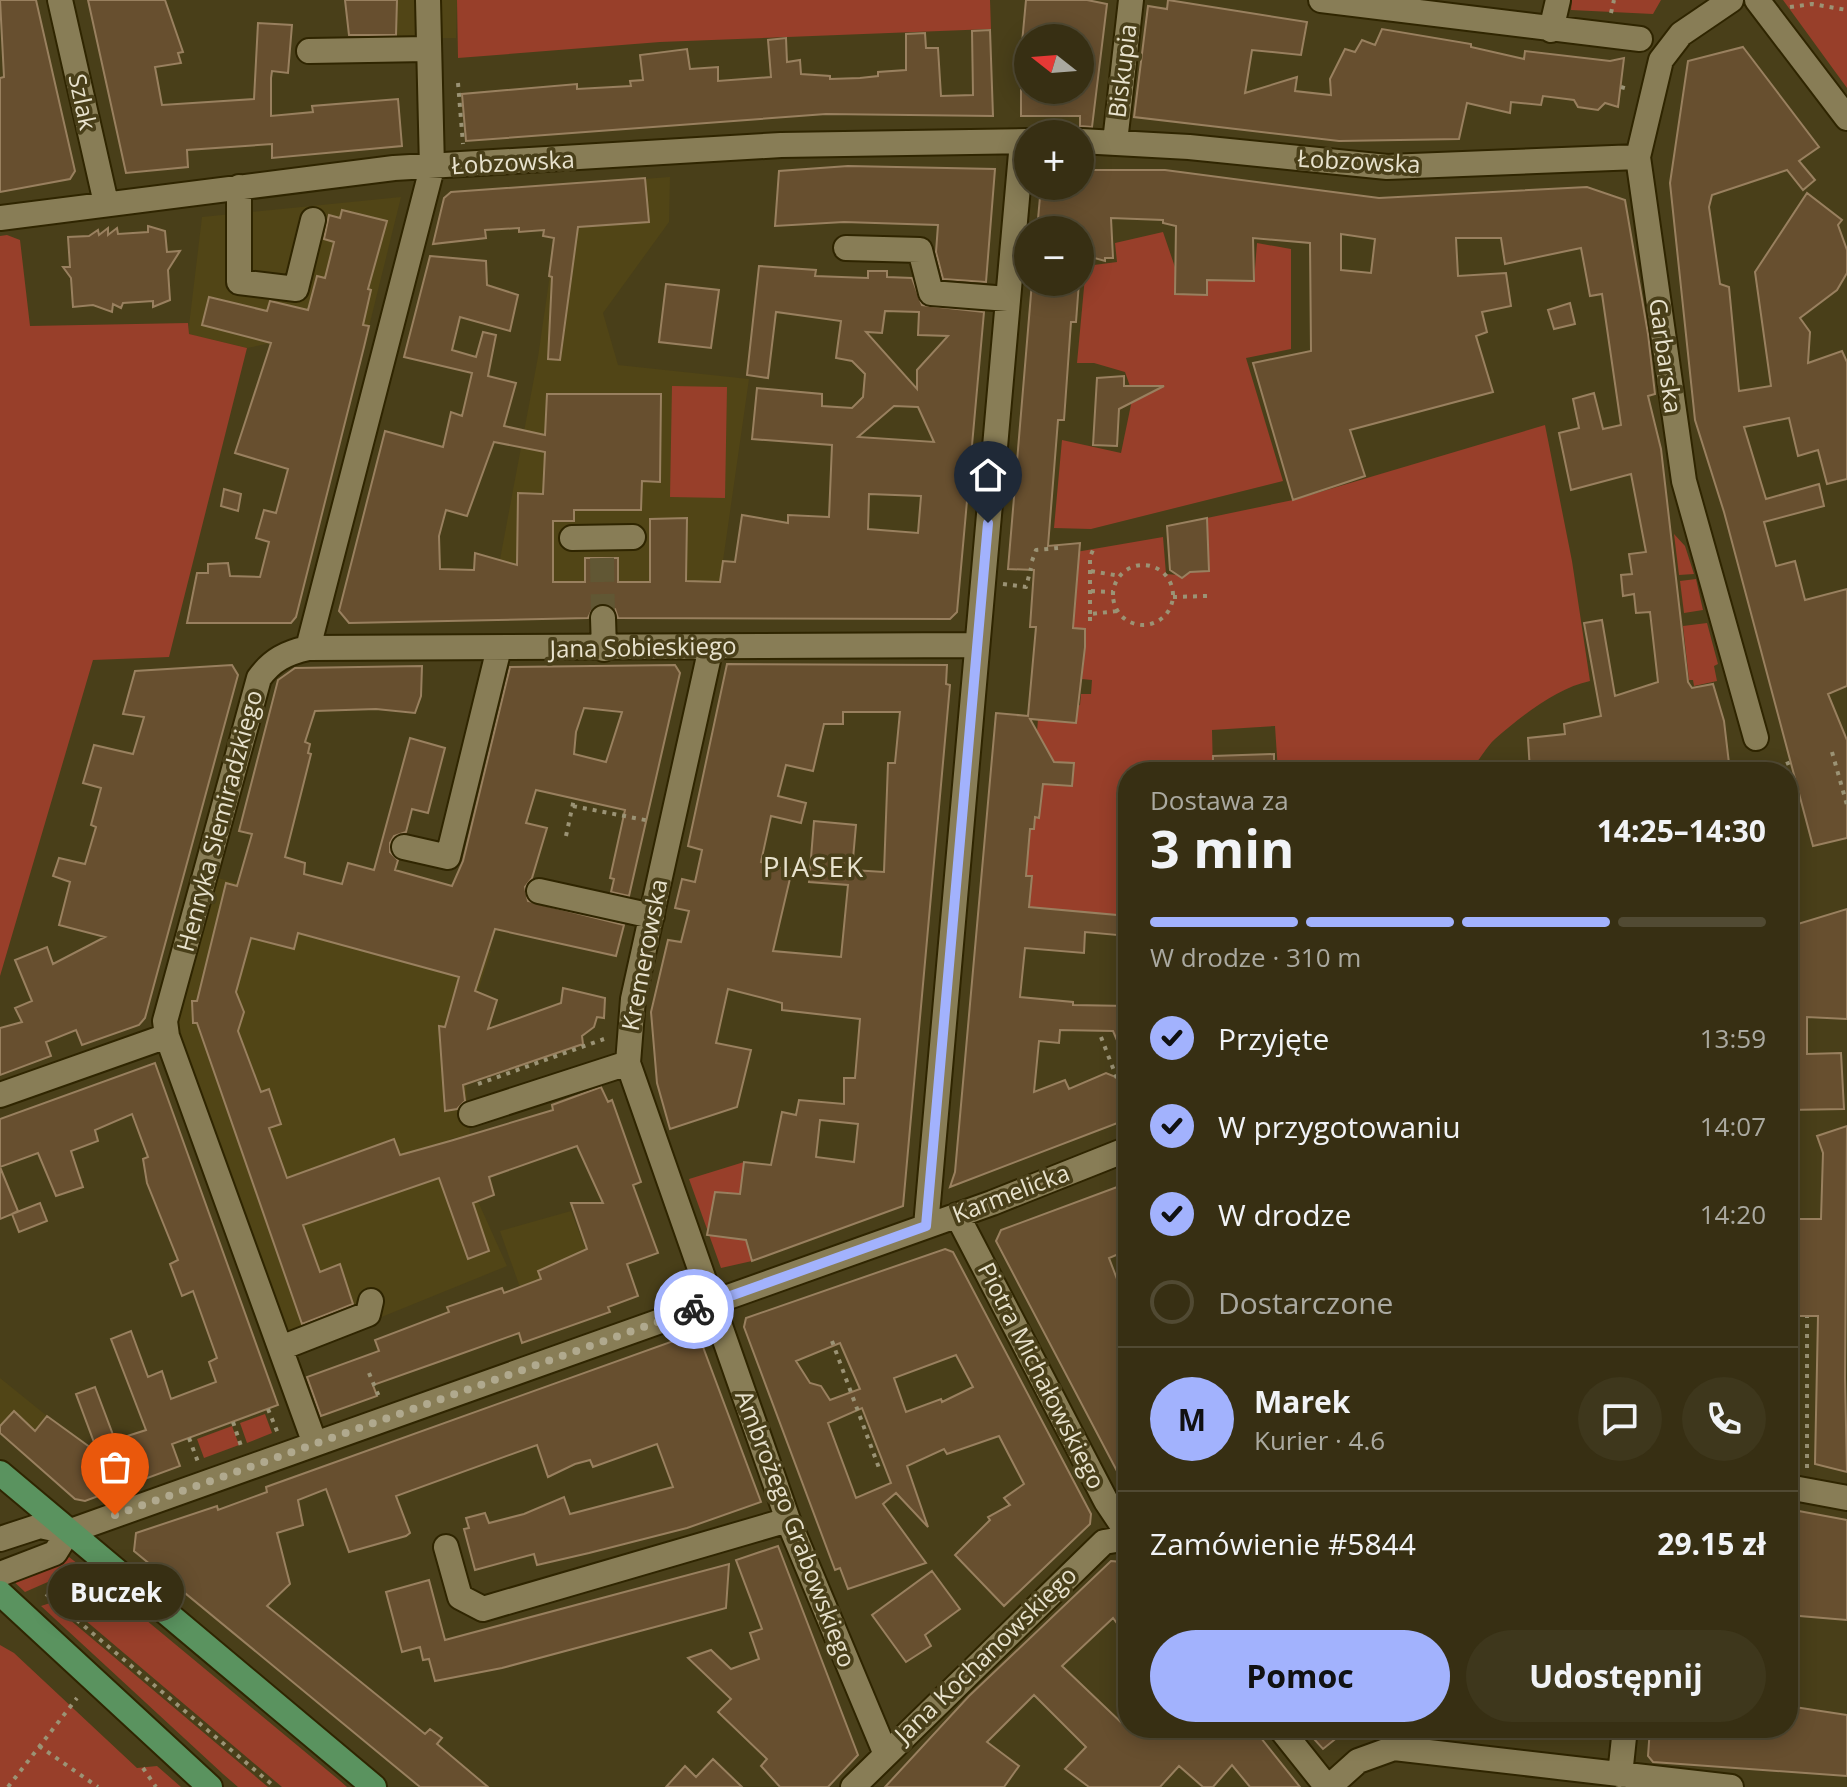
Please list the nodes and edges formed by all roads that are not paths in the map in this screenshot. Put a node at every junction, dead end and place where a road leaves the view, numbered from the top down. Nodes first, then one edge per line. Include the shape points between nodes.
1 (60, 0) edge
2 (428, 0) edge
3 (1131, 0) edge
4 (1321, 0) edge
5 (1558, 0) edge
6 (1731, 0) edge
7 (1757, 0) edge
8 (1551, 30) junction
9 (1640, 39) dead end
10 (427, 44) junction
11 (309, 51) dead end
12 (1847, 118) edge
13 (1094, 141) edge
14 (1014, 142) edge
15 (1115, 142) junction
16 (1638, 157) junction
17 (432, 168) junction
18 (239, 187) junction
19 (1019, 200) edge
20 (106, 203) junction
21 (0, 218) edge
22 (313, 220) dead end
23 (846, 248) dead end
24 (1008, 299) junction
25 (633, 537) dead end
26 (572, 538) dead end
27 (603, 618) tunnel mouth
28 (977, 645) junction
29 (711, 647) junction
30 (308, 648) junction
31 (499, 648) junction
32 (604, 649) junction
33 (1756, 738) dead end
34 (404, 847) dead end
35 (539, 891) dead end
36 (652, 916) junction
37 (167, 1036) junction
38 (628, 1063) junction
39 (0, 1095) edge
40 (471, 1114) dead end
41 (1118, 1153) edge
42 (957, 1215) junction
43 (926, 1226) junction
44 (371, 1301) dead end
45 (709, 1304) junction
46 (281, 1348) junction
47 (315, 1444) junction
48 (0, 1473) edge
49 (1798, 1489) edge
50 (1847, 1498) edge
51 (788, 1520) junction
52 (1118, 1520) edge
53 (68, 1532) junction
54 (1118, 1538) edge
55 (0, 1539) edge
56 (446, 1547) dead end
57 (0, 1574) edge
58 (0, 1593) edge
59 (1288, 1738) edge
60 (1624, 1738) edge
61 (885, 1752) junction
62 (1620, 1775) junction
63 (210, 1787) edge
64 (374, 1787) edge
65 (853, 1787) edge
66 (1328, 1787) edge
67 (1731, 1787) edge

1 - 20 street, Szlak
2 - 10 street
3 - 15 street, Biskupia
4 - 8 street
5 - 8 street
6 - 16 street, Garbarska via 1681,34 1661,60
7 - 12 street
8 - 9 street
10 - 11 street
10 - 17 street
13 - 15 street, Łobzowska
14 - 17 street, Łobzowska via 781,145
15 - 16 street, Łobzowska via 1387,167
16 - 33 street, Garbarska via 1684,481
17 - 18 street, Łobzowska
17 - 30 street
18 - 20 street, Łobzowska
18 - 22 street via 239,282 296,289
19 - 24 street
20 - 21 street, Łobzowska
23 - 24 street via 920,250 931,293
24 - 28 street
25 - 26 street via 601,548
27 - 32 street
28 - 29 street, Jana Sobieskiego
28 - 43 street
29 - 32 street, Jana Sobieskiego
29 - 36 street, Kremerowska
30 - 31 street, Jana Sobieskiego
30 - 37 street, Henryka Siemiradzkiego via 282,656 259,678 168,1007
31 - 32 street, Jana Sobieskiego
31 - 34 street via 448,857
35 - 36 street
36 - 38 street, Kremerowska via 633,999
37 - 39 street
37 - 46 street, Henryka Siemiradzkiego
38 - 40 street
38 - 45 street, Kremerowska
41 - 42 street, Karmelicka
42 - 43 street, Karmelicka
42 - 52 street, Piotra Michałowskiego
43 - 45 street, Karmelicka
44 - 46 street via 368,1314
45 - 47 street, Karmelicka
45 - 51 street, Ambrożego Grabowskiego
46 - 47 street, Henryka Siemiradzkiego
47 - 53 street, Karmelicka
48 - 53 main road
49 - 50 street
51 - 56 street via 483,1609 460,1597
51 - 61 street, Ambrożego Grabowskiego
53 - 55 street via 40,1526
53 - 57 street, Karmelicka via 55,1553
53 - 64 main road
54 - 61 street, Jana Kochanowskiego via 1104,1542
58 - 63 main road
59 - 66 street
60 - 62 street
61 - 65 street, Jana Kochanowskiego
62 - 66 street via 1394,1748 1358,1761
62 - 67 street

